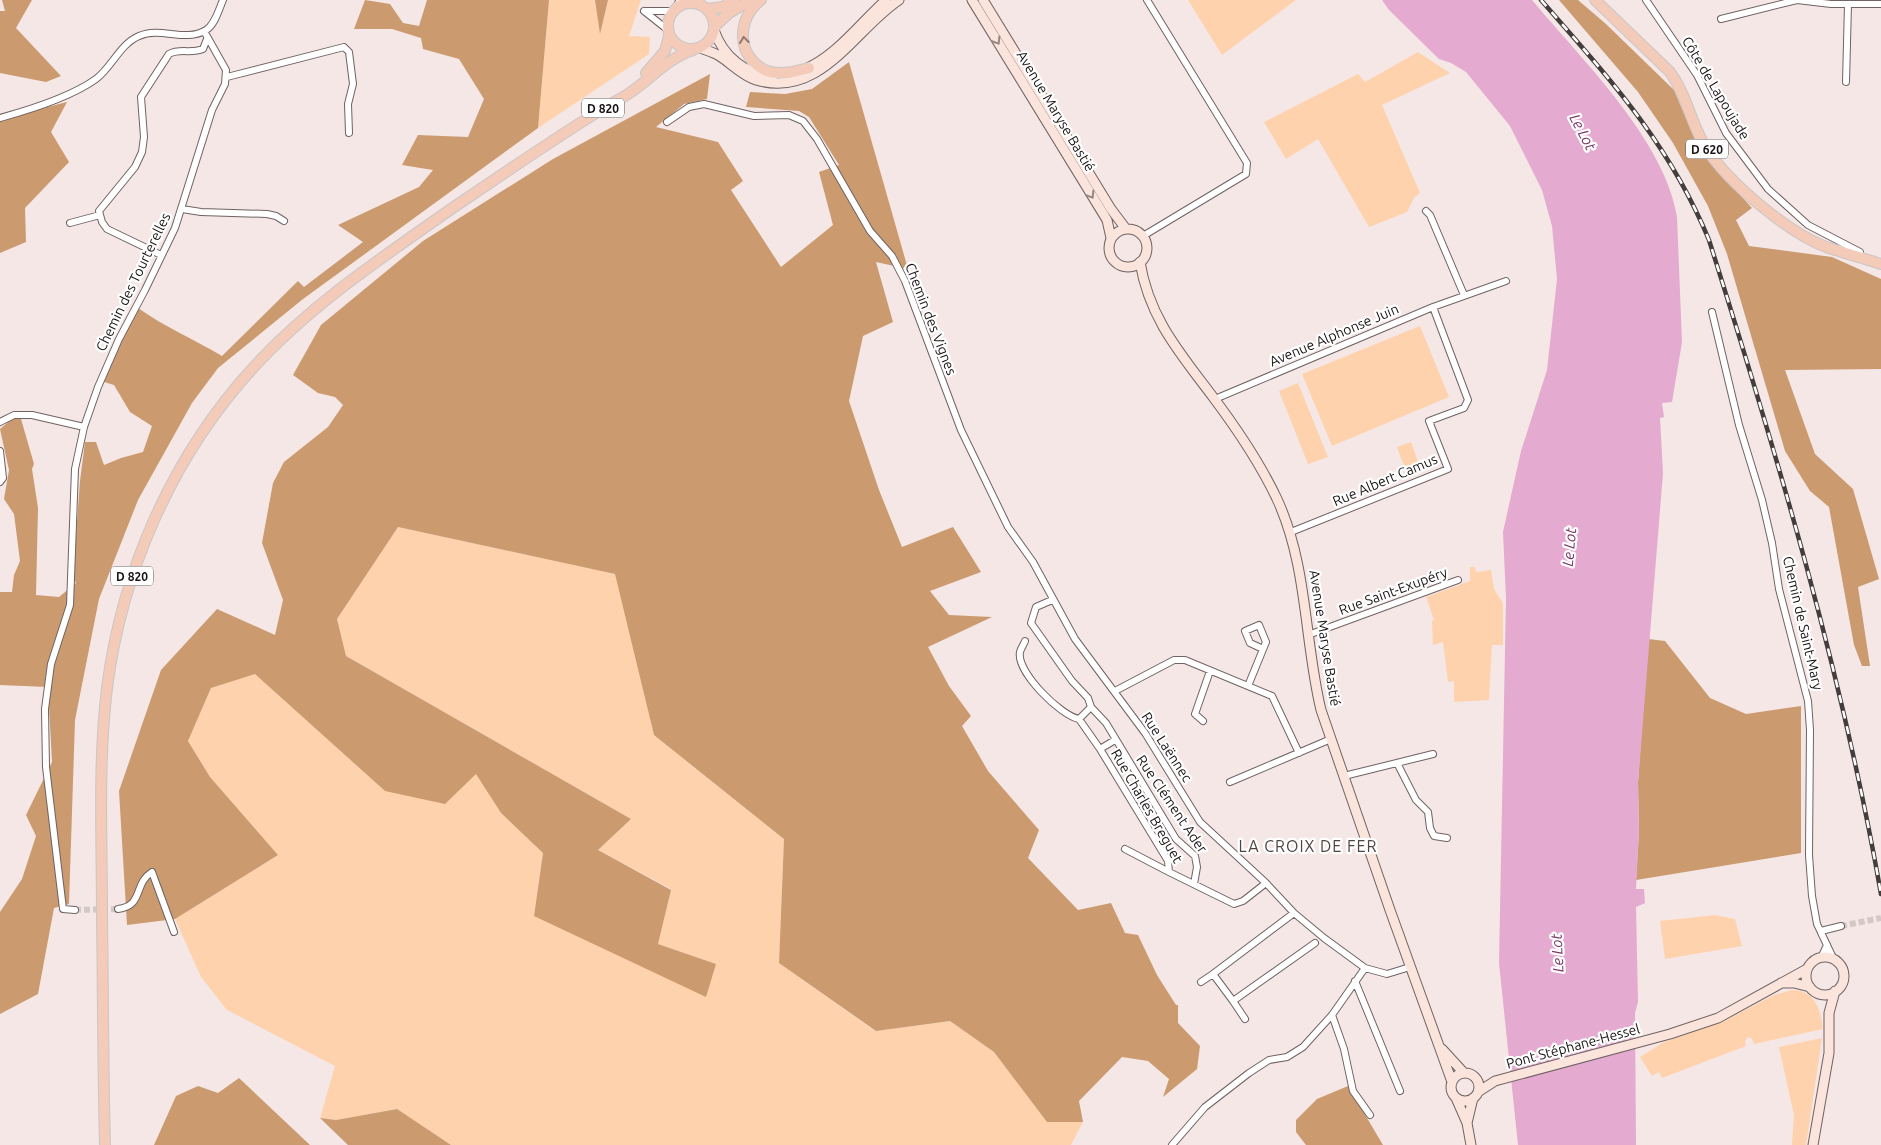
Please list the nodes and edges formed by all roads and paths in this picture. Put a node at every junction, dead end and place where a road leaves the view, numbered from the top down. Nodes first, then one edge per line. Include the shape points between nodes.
1 (223, 0) edge
2 (734, 0) edge
3 (751, 0) edge
4 (762, 0) edge
5 (886, 0) edge
6 (899, 0) edge
7 (972, 0) edge
8 (983, 0) edge
9 (1147, 0) edge
10 (1595, 0) edge
11 (1646, 0) edge
12 (1848, 4) junction
13 (1881, 4) edge
14 (701, 5) edge
15 (678, 6) edge
16 (1721, 19) dead end
17 (714, 29) junction
18 (204, 31) junction
19 (669, 33) junction
20 (207, 39) junction
21 (696, 49) junction
22 (810, 68) junction
23 (227, 78) junction
24 (1846, 82) dead end
25 (0, 118) edge
26 (668, 122) dead end
27 (349, 133) dead end
28 (512, 166) junction
29 (182, 209) junction
30 (1426, 211) dead end
31 (100, 215) junction
32 (284, 221) dead end
33 (70, 223) dead end
34 (1126, 229) junction
35 (1143, 236) junction
36 (1111, 238) junction
37 (161, 255) junction
38 (1860, 257) junction
39 (1140, 262) junction
40 (1881, 264) edge
41 (1129, 266) junction
42 (1506, 281) dead end
43 (1144, 285) junction
44 (1464, 295) junction
45 (1433, 306) junction
46 (1712, 312) dead end
47 (1215, 399) junction
48 (0, 422) edge
49 (84, 427) junction
50 (0, 451) edge
51 (976, 457) joint
52 (0, 482) edge
53 (1290, 532) junction
54 (1458, 580) dead end
55 (1052, 600) junction
56 (1308, 635) junction
57 (1025, 641) dead end
58 (1263, 649) dead end
59 (1210, 671) junction
60 (1248, 686) junction
61 (1114, 691) junction
62 (1091, 707) junction
63 (1079, 719) junction
64 (1203, 721) dead end
65 (1331, 739) junction
66 (1115, 740) junction
67 (1100, 749) junction
68 (1299, 753) junction
69 (1433, 754) dead end
70 (1397, 763) junction
71 (1344, 776) junction
72 (1230, 782) dead end
73 (1447, 838) dead end
74 (1125, 849) dead end
75 (1169, 872) junction
76 (1266, 883) junction
77 (1194, 884) junction
78 (118, 909) tunnel mouth
79 (75, 910) dead end
80 (1294, 913) junction
81 (1841, 926) tunnel mouth
82 (1822, 931) junction
83 (174, 932) dead end
84 (1316, 943) dead end
85 (1827, 945) junction
86 (1821, 958) junction
87 (1834, 960) junction
88 (1410, 967) junction
89 (1365, 968) junction
90 (1807, 969) junction
91 (1213, 974) junction
92 (1355, 981) junction
93 (1201, 982) dead end
94 (1781, 983) junction
95 (1810, 987) junction
96 (1836, 991) junction
97 (1820, 994) junction
98 (1233, 1001) junction
99 (1829, 1013) junction
100 (1332, 1015) junction
101 (1245, 1019) dead end
102 (1441, 1048) junction
103 (1464, 1073) junction
104 (1452, 1082) junction
105 (1482, 1082) junction
106 (1400, 1091) dead end
107 (1475, 1095) junction
108 (1456, 1098) junction
109 (1370, 1115) dead end
110 (1467, 1122) junction
111 (105, 1145) edge
112 (1172, 1145) edge
113 (1471, 1145) edge
114 (1813, 1145) edge

1 - 18 street via 210,27
2 - 14 main road via 722,7
3 - 17 main road via 729,13
22 -> 4 main road via 784,73 768,71 751,59 745,50 743,30 749,11
5 - 22 street via 834,50
6 - 21 street via 824,68 795,81 755,79 718,56
7 -> 36 street, Avenue Maryse Bastié via 1107,220
8 - 34 street, Avenue Maryse Bastié
9 - 35 street via 1247,163 1246,174
10 - 38 main road, D 620 via 1670,72 1680,86 1700,137 1721,168 1794,230 1825,246
11 - 38 street, Côte de Lapoujade via 1697,75 1726,133 1768,189 1808,225 1860,252
12 - 13 street
12 - 16 street via 1797,0
12 - 24 street
14 - 15 main road
14 - 17 main road via 712,16
15 - 19 main road via 669,19
15 - 19 street via 644,12
17 - 21 main road via 711,38
17 - 22 street via 721,48 753,72 781,76
18 - 20 street
18 - 25 street via 183,36 158,32 137,36 97,78 78,90
19 - 21 main road via 678,46
19 - 28 main road, D 820 via 665,51 645,75 560,129
20 - 23 street via 223,64
20 - 31 street via 203,49 195,52 176,50 169,54 140,97 144,138 142,152 135,168 99,210
21 - 28 main road, D 820 via 680,54 630,93
23 - 27 street via 344,47 349,52 353,84 348,104
23 - 29 street, Chemin des Tourterelles via 212,110
26 - 51 street, Chemin des Vignes via 689,107 704,104 754,116 789,115 803,121 817,139 870,231 892,256 905,281 961,430
28 - 111 main road, D 820 via 361,273 284,337 223,403 175,478 154,518 125,599 106,699 102,809
29 - 32 street via 266,214
29 - 37 street, Chemin des Tourterelles
30 - 44 street
31 - 33 street
31 - 37 street via 107,229
34 - 35 street via 1135,230
34 - 36 street
35 - 39 street, Avenue Maryse Bastié via 1146,250
36 - 41 street, Avenue Maryse Bastié via 1109,251 1112,259 1122,266
37 - 49 street, Chemin des Tourterelles via 119,339
38 - 40 main road, D 620
39 - 41 street
39 - 43 street, Avenue Maryse Bastié
41 - 43 street, Avenue Maryse Bastié
42 - 44 street, Avenue Alphonse Juin
43 - 47 street, Avenue Maryse Bastié via 1164,330
44 - 45 street, Avenue Alphonse Juin
45 - 47 street, Avenue Alphonse Juin
45 - 53 street, Rue Albert Camus via 1468,400 1464,408 1429,421 1448,469
46 - 82 street, Chemin de Saint-Mary via 1739,425 1762,500 1779,589 1808,701 1812,896 1817,924
47 - 53 street, Avenue Maryse Bastié via 1264,473
48 - 49 street via 14,415 32,415
49 - 79 street, Chemin des Tourterelles via 75,468 70,604 51,664 45,709 46,767 63,909
50 - 52 street via 3,478
51 - 55 street, Rue Laënnec via 993,499 1046,584
53 - 56 street, Avenue Maryse Bastié via 1300,571
54 - 56 street, Rue Saint-Exupéry
55 - 61 street, Rue Laënnec via 1075,639
55 - 62 street via 1036,607 1031,623 1088,698
56 - 65 street, Avenue Maryse Bastié via 1316,688
57 - 63 street via 1020,652 1022,663 1040,691 1058,709
58 - 60 street
59 - 60 street
59 - 61 street via 1185,660 1174,660
59 - 64 street via 1195,714
60 - 68 street via 1276,700
61 - 76 street, Rue Laënnec via 1145,733 1200,822
62 - 63 street
62 - 66 street via 1106,723
63 - 67 street
65 - 68 street
65 - 71 street, Avenue Maryse Bastié
66 - 67 street, Rue Charles Breguet
66 - 77 street, Rue Clément Ader via 1176,839 1195,856
67 - 75 street, Rue Charles Breguet via 1168,861
68 - 72 street
69 - 70 street
70 - 71 street
70 - 73 street via 1416,800 1428,812 1434,836
71 - 88 street, Avenue Maryse Bastié
74 - 75 street
75 - 77 street, Rue Charles Breguet
76 - 77 street, Rue Charles Breguet via 1244,901 1234,904
76 - 80 street, Rue Laënnec
78 - 83 street via 128,908 134,902 143,878 152,872
80 - 89 street, Rue Laënnec
80 - 91 street
81 - 82 street
82 - 85 street, Chemin de Saint-Mary
84 - 98 street
85 - 86 street
85 - 87 street, Chemin de Saint-Mary
86 - 87 street
86 - 90 street
87 - 96 street via 1843,973 1842,984
88 - 89 street, Rue Laënnec via 1387,974
88 - 102 street, Avenue Maryse Bastié
89 - 92 street
90 - 94 street, Pont Stéphane-Hessel
90 - 95 street via 1806,981
91 - 93 street
91 - 98 street
92 - 100 street
92 - 106 street
94 - 95 street
94 - 105 street, Pont Stéphane-Hessel via 1718,1018
95 - 97 street
96 - 97 street
96 - 99 street
97 - 99 street
98 - 101 street
99 - 114 street via 1829,1053
100 - 109 street via 1344,1049 1353,1091
100 - 112 street via 1296,1053 1269,1060 1205,1107
102 - 103 street, Avenue Maryse Bastié
102 - 104 street, Avenue Maryse Bastié
103 - 104 street
103 - 105 street
104 - 108 street via 1451,1089
105 - 107 street
107 - 108 street via 1465,1101
107 - 110 street
108 - 110 street
110 - 113 street

